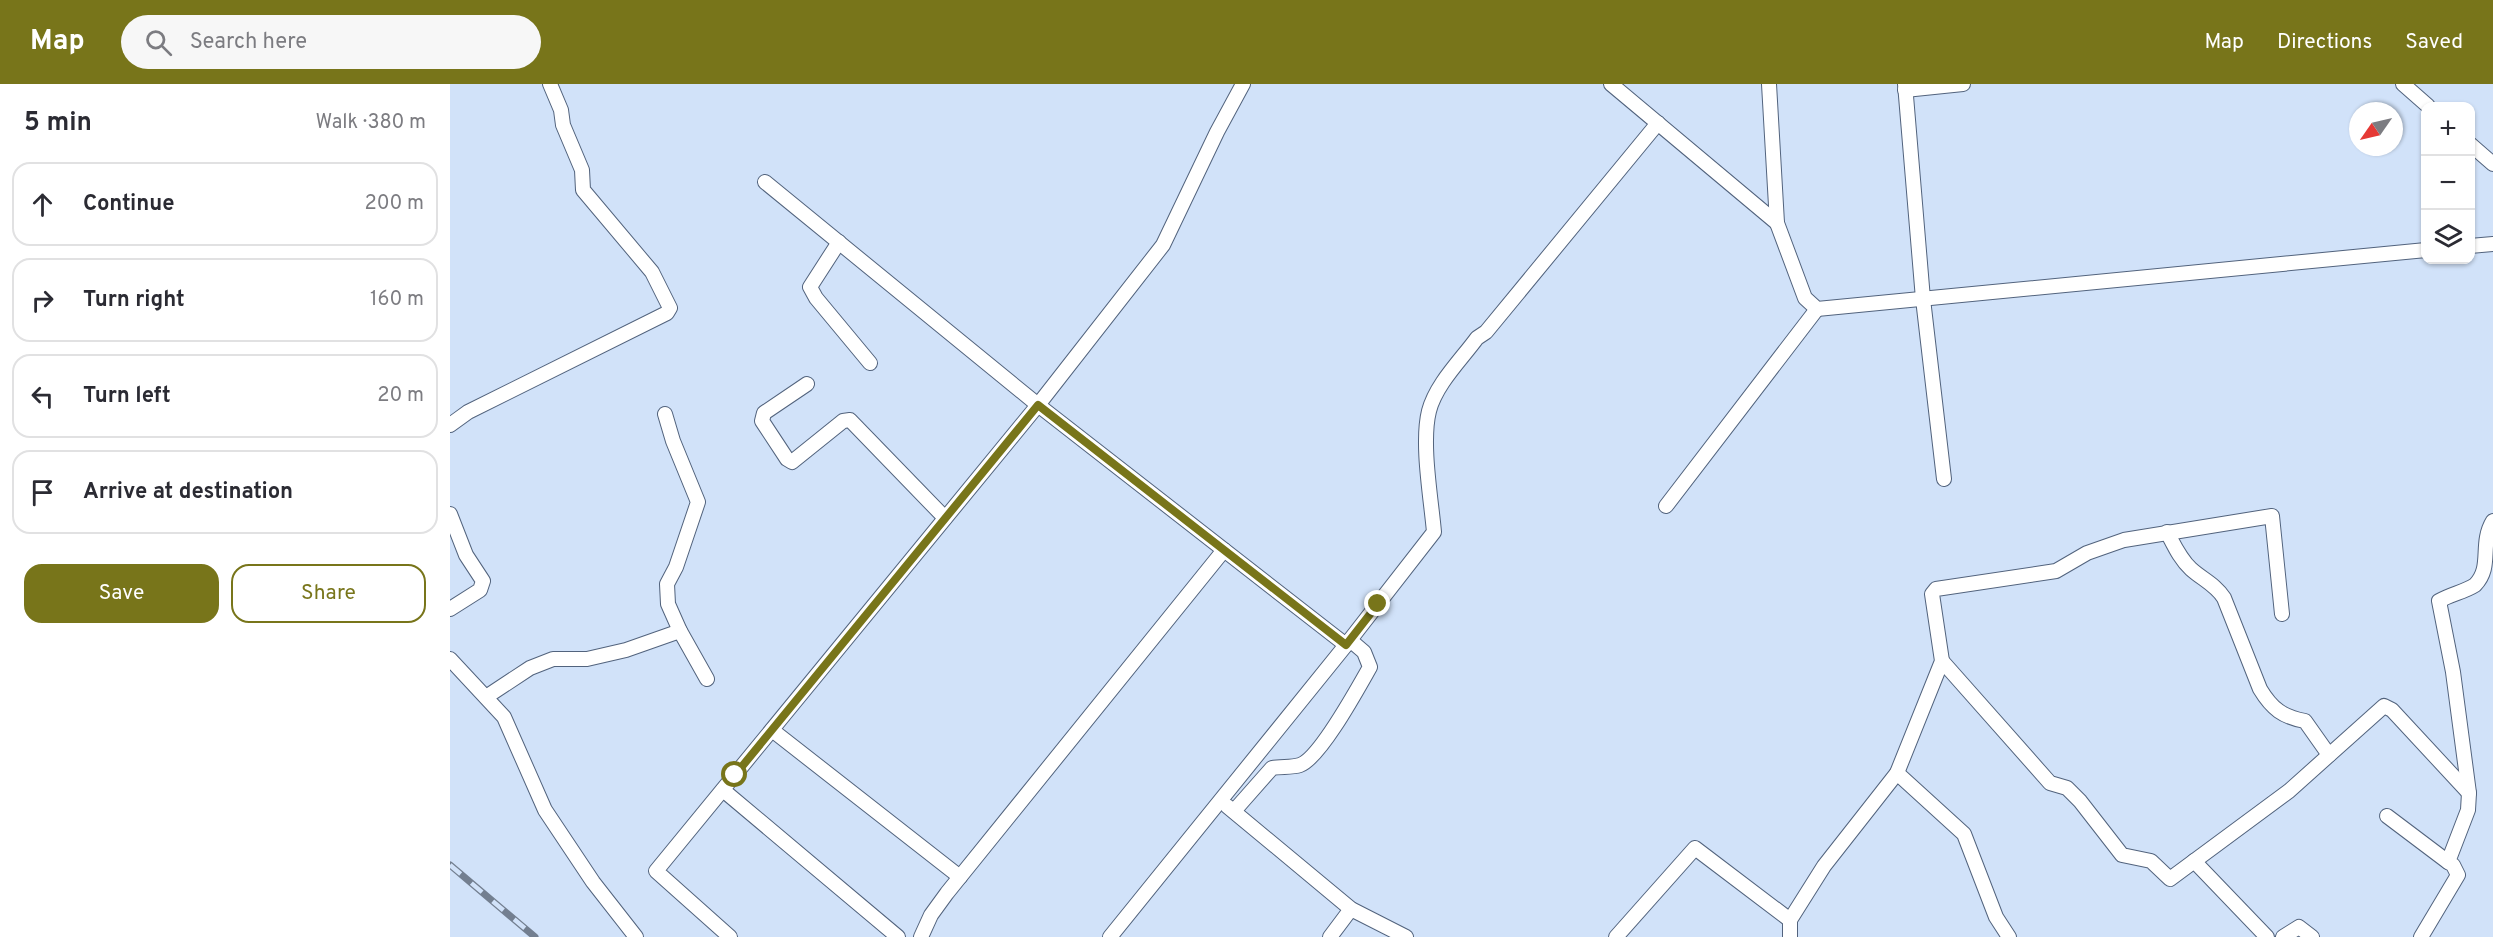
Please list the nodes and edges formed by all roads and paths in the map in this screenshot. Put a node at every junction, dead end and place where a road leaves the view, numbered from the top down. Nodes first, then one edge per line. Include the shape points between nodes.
1 (550, 84) edge
2 (1243, 84) edge
3 (1611, 84) edge
4 (1769, 84) edge
5 (1963, 84) edge
6 (2403, 84) edge
7 (1905, 87) edge
8 (2423, 102) edge
9 (1658, 123) junction
10 (2475, 148) edge
11 (2493, 164) edge
12 (765, 182) dead end
13 (1777, 223) junction
14 (839, 243) junction
15 (2493, 244) edge
16 (2475, 246) edge
17 (2421, 250) edge
18 (1923, 299) junction
19 (1817, 309) junction
20 (870, 363) dead end
21 (807, 384) dead end
22 (1038, 405) junction
23 (665, 414) dead end
24 (450, 425) edge
25 (1944, 479) dead end
26 (1666, 506) dead end
27 (450, 513) edge
28 (945, 518) junction
29 (2493, 521) edge
30 (2167, 532) junction
31 (1224, 550) junction
32 (450, 609) edge
33 (2282, 614) dead end
34 (680, 631) junction
35 (1348, 643) junction
36 (450, 659) edge
37 (1942, 661) junction
38 (707, 679) dead end
39 (486, 697) junction
40 (772, 730) junction
41 (2329, 755) junction
42 (1897, 773) junction
43 (723, 790) junction
44 (2469, 794) junction
45 (1221, 800) junction
46 (1234, 811) junction
47 (2387, 816) dead end
48 (2194, 861) junction
49 (2448, 862) junction
50 (960, 877) junction
51 (1351, 909) junction
52 (1790, 920) junction
53 (636, 937) edge
54 (730, 937) edge
55 (898, 937) edge
56 (921, 937) edge
57 (1110, 937) edge
58 (1330, 937) edge
59 (1406, 937) edge
60 (1616, 937) edge
61 (1790, 937) edge
62 (2010, 937) edge
63 (2267, 937) edge
64 (2283, 937) edge
65 (2312, 937) edge
66 (2421, 937) edge

1 - 24 street via 582,170 583,190 652,272 670,308 667,313 468,412
2 - 22 street via 1163,245
3 - 9 street
4 - 13 street
5 - 7 street
6 - 8 street
7 - 18 street
9 - 13 street
9 - 35 street via 1486,332 1477,338 1437,392 1429,412 1427,442 1434,532
10 - 11 street
12 - 14 street
13 - 19 street via 1805,298
14 - 20 street via 810,287
14 - 22 street
15 - 16 street
17 - 18 street
18 - 19 street
18 - 25 street
19 - 26 street
21 - 28 street via 764,413 762,421 787,459 792,462 843,421 850,420
22 - 28 street
22 - 31 street
23 - 34 street via 698,502 667,584 668,604
27 - 32 street via 466,555 483,581 480,590
28 - 40 street
29 - 44 street via 2489,532 2493,567 2489,574 2476,585 2439,601
30 - 33 street via 2272,516
30 - 37 street via 2124,540 2087,553 2056,571 1936,589 1932,594
30 - 41 street via 2181,558 2220,591 2267,701 2287,717 2306,721
31 - 35 street
31 - 50 street
34 - 38 street
34 - 39 street via 587,659 553,659 530,668
35 - 45 street
35 - 46 street via 1364,652 1370,667 1352,700 1310,760 1298,766 1272,768
36 - 39 street
37 - 42 street
37 - 48 street via 2050,783 2067,788 2080,801 2122,855 2151,861 2170,879
39 - 53 street via 504,717 545,810
40 - 43 street
40 - 50 street
41 - 44 street via 2384,706
41 - 48 street via 2289,791
42 - 52 street via 1824,866
42 - 62 street via 1964,834 1995,917
43 - 54 street via 656,871
43 - 55 street
44 - 49 street via 2468,810
45 - 46 street
45 - 57 street
46 - 51 street
47 - 49 street
48 - 63 street
49 - 66 street via 2458,875
50 - 56 street via 931,915
51 - 58 street
51 - 59 street
52 - 60 street via 1695,848
52 - 61 street
64 - 65 street via 2299,927

